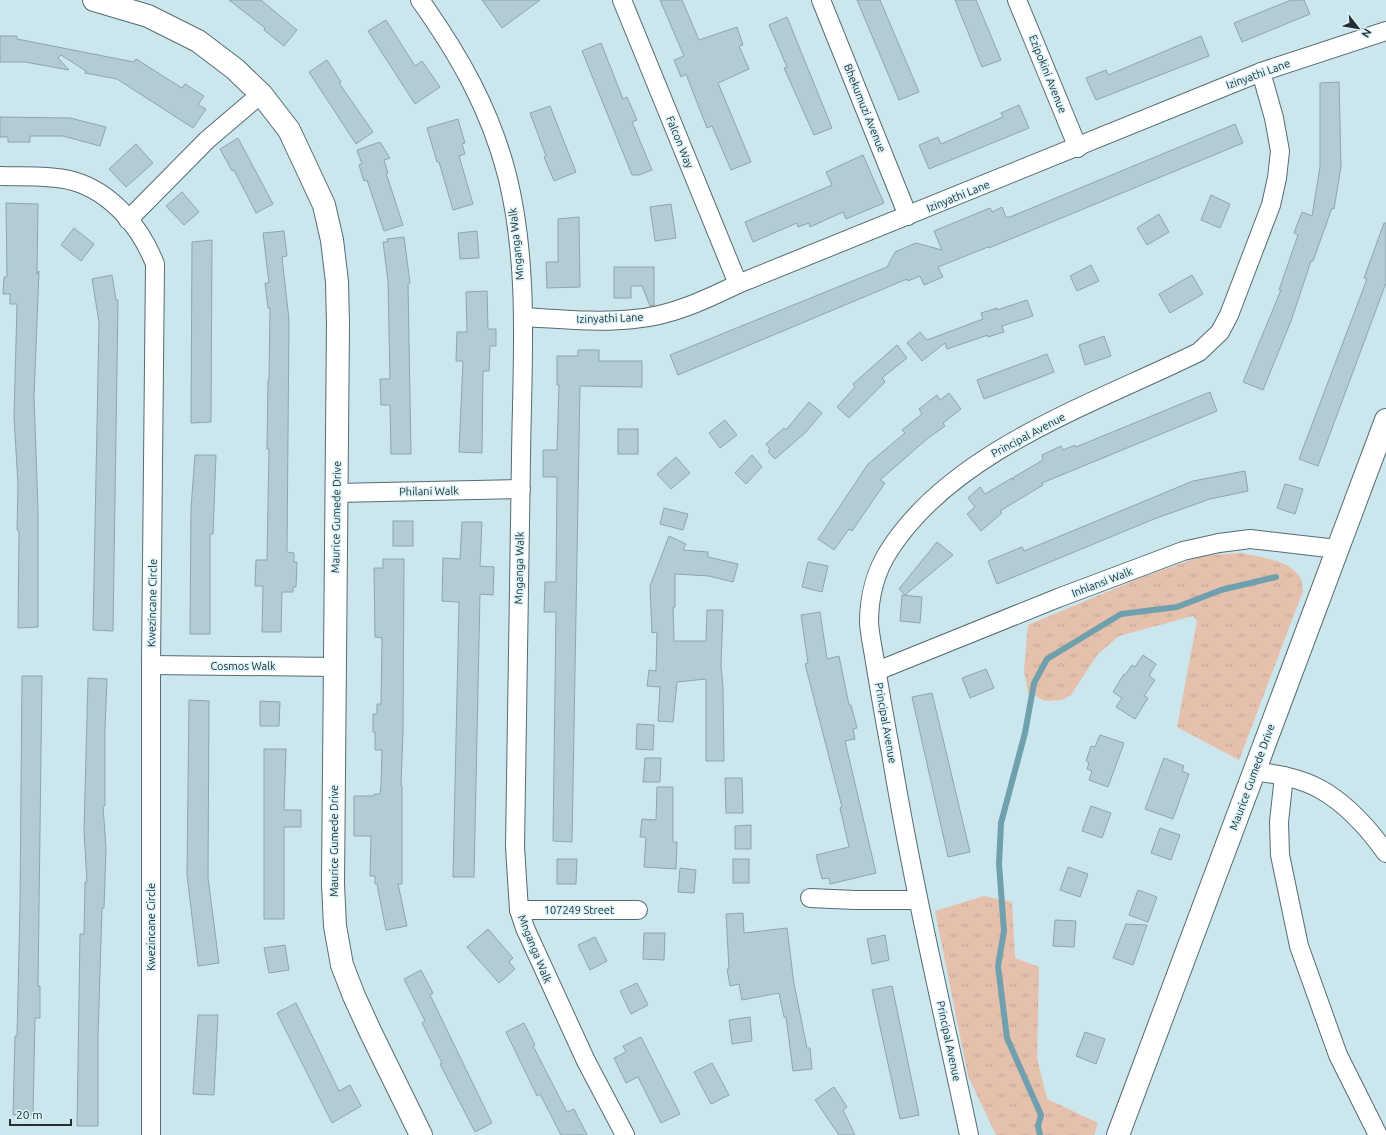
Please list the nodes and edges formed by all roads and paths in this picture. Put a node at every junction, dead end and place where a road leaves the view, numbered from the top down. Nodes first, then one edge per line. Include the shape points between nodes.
1 (94, 0) edge
2 (420, 0) edge
3 (622, 0) edge
4 (821, 0) edge
5 (1017, 0) edge
6 (1386, 31) edge
7 (1261, 72) junction
8 (262, 95) junction
9 (1078, 148) junction
10 (0, 176) edge
11 (908, 216) junction
12 (128, 220) junction
13 (738, 284) junction
14 (523, 317) junction
15 (1386, 420) edge
16 (1382, 442) edge
17 (521, 489) junction
18 (336, 493) junction
19 (1337, 549) junction
20 (151, 665) junction
21 (335, 667) junction
22 (877, 671) junction
23 (1254, 771) junction
24 (1284, 776) junction
25 (1386, 853) edge
26 (810, 898) dead end
27 (918, 900) junction
28 (519, 910) junction
29 (638, 910) dead end
30 (151, 1135) edge
31 (421, 1135) edge
32 (625, 1135) edge
33 (969, 1135) edge
34 (1118, 1135) edge
35 (1378, 1135) edge

1 - 8 street, Maurice Gumede Drive via 148,16 198,41 235,69
2 - 14 street, Mnganga Walk via 448,40 477,91 494,133 507,175 515,221
3 - 13 street, Falcon Way
4 - 11 street, Bhekumuzi Avenue
5 - 9 street, Ezipokini Avenue
6 - 7 street, Izinyathi Lane
7 - 9 street, Izinyathi Lane
7 - 22 street, Principal Avenue via 1280,151 1277,178 1271,205 1237,297 1220,332 1199,352 1007,445 968,470 919,514 889,551 879,570 872,594 869,624
8 - 12 street via 207,140
8 - 18 street, Maurice Gumede Drive via 289,130 309,169 324,205 332,240 338,324
9 - 11 street, Izinyathi Lane
10 - 12 street, Kwezincane Circle via 73,181 92,188
11 - 13 street, Izinyathi Lane
12 - 20 street, Kwezincane Circle via 148,246 155,264
13 - 14 street, Izinyathi Lane via 694,305 634,319 578,320
14 - 17 street, Mnganga Walk
15 - 16 street, Maurice Gumede Drive
16 - 19 street, Maurice Gumede Drive
17 - 18 street, Philani Walk
17 - 28 street, Mnganga Walk via 515,847
18 - 21 street, Maurice Gumede Drive
19 - 22 street, Inhlansi Walk via 1250,539 1183,551
19 - 23 street, Maurice Gumede Drive
20 - 21 street, Cosmos Walk
20 - 30 street, Kwezincane Circle
21 - 31 street, Maurice Gumede Drive via 333,884 339,949 354,996
22 - 27 street, Principal Avenue
23 - 24 street
23 - 34 street, Maurice Gumede Drive
24 - 25 street via 1309,784 1336,800 1351,812
24 - 35 street via 1279,822 1280,855 1299,946 1338,1055
26 - 27 street
27 - 33 street, Principal Avenue
28 - 29 street, 107249 Street
28 - 32 street, Mnganga Walk via 536,956

